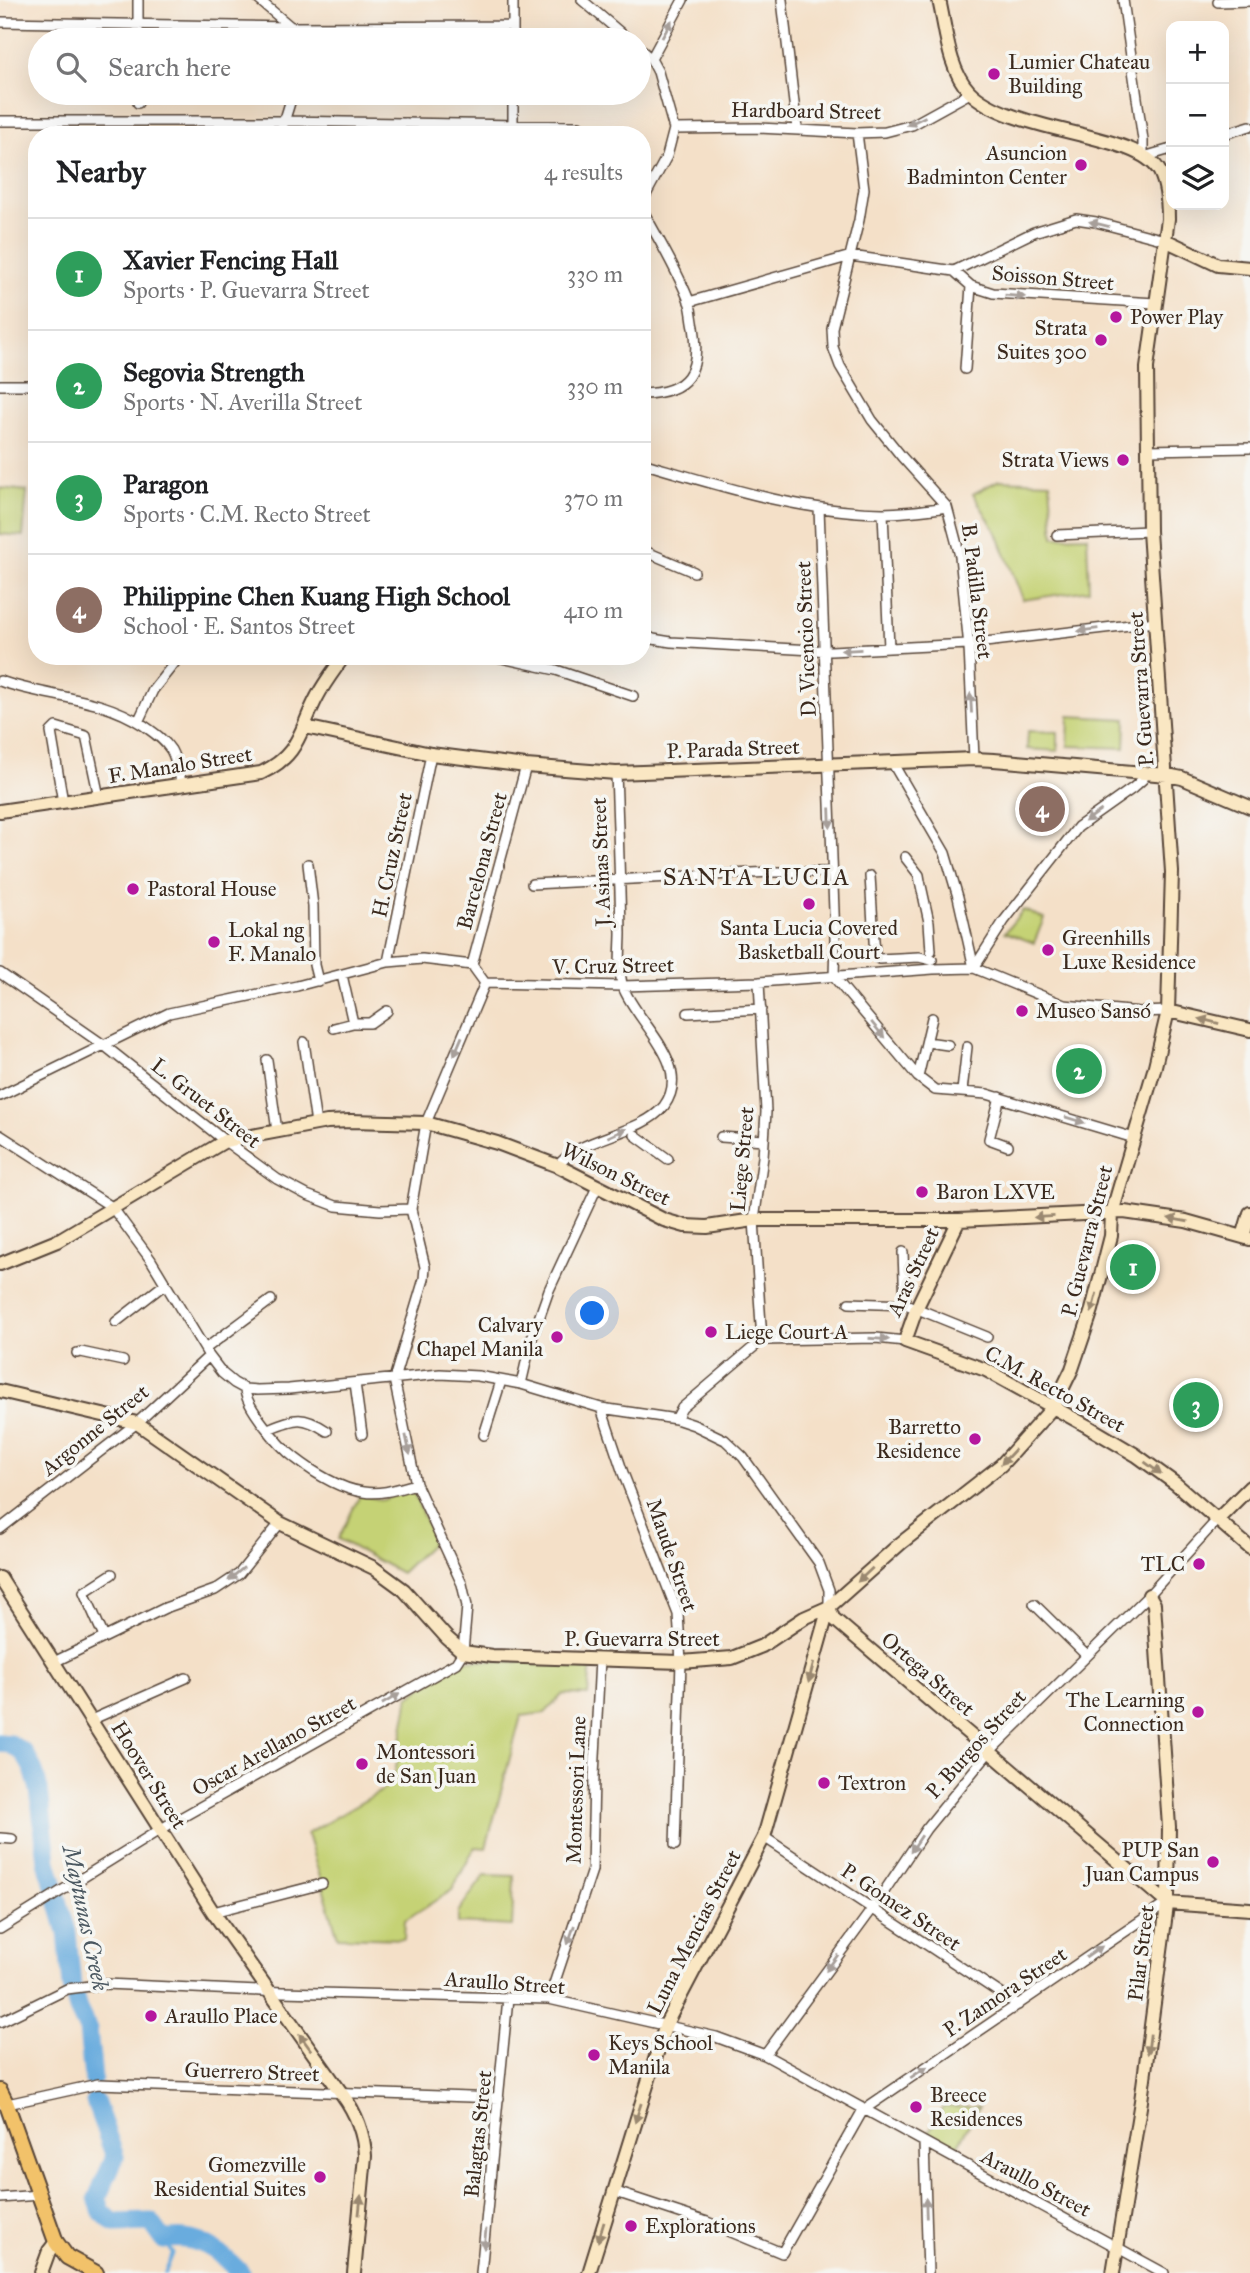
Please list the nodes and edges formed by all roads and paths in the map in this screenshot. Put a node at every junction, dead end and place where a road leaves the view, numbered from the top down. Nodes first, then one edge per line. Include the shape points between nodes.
1 (138, 0) edge
2 (259, 0) edge
3 (513, 0) edge
4 (582, 0) edge
5 (683, 0) edge
6 (782, 0) edge
7 (939, 0) edge
8 (1123, 0) edge
9 (1250, 1) edge
10 (1217, 2) dead end
11 (0, 22) edge
12 (139, 24) junction
13 (513, 26) joint
14 (290, 27) junction
15 (139, 28) edge
16 (615, 28) edge
17 (651, 59) joint
18 (970, 93) junction
19 (290, 105) edge
20 (513, 105) edge
21 (0, 121) edge
22 (285, 121) junction
23 (157, 122) junction
24 (406, 123) joint
25 (513, 124) junction
26 (157, 126) edge
27 (283, 126) edge
28 (579, 126) dead end
29 (1250, 126) edge
30 (674, 129) junction
31 (797, 129) junction
32 (1229, 132) edge
33 (857, 133) junction
34 (1166, 150) edge
35 (1145, 155) junction
36 (653, 185) joint
37 (651, 188) edge
38 (651, 226) edge
39 (1166, 240) junction
40 (851, 256) junction
41 (1250, 268) edge
42 (954, 271) junction
43 (971, 286) junction
44 (690, 302) junction
45 (1155, 303) junction
46 (965, 369) dead end
47 (28, 384) edge
48 (0, 385) edge
49 (651, 393) edge
50 (1250, 448) edge
51 (1148, 450) junction
52 (651, 466) edge
53 (947, 507) junction
54 (818, 508) junction
55 (883, 513) junction
56 (1149, 531) junction
57 (1057, 534) dead end
58 (651, 554) edge
59 (694, 572) dead end
60 (1156, 622) junction
61 (651, 637) edge
62 (968, 645) junction
63 (889, 648) junction
64 (825, 651) junction
65 (173, 665) edge
66 (339, 665) edge
67 (534, 665) edge
68 (0, 681) edge
69 (633, 696) dead end
70 (138, 722) junction
71 (305, 727) junction
72 (431, 754) junction
73 (974, 759) junction
74 (892, 762) junction
75 (828, 764) junction
76 (526, 766) junction
77 (616, 772) junction
78 (1145, 774) junction
79 (1167, 775) junction
80 (183, 786) junction
81 (99, 797) junction
82 (63, 802) junction
83 (1250, 807) edge
84 (0, 811) edge
85 (905, 857) dead end
86 (308, 864) dead end
87 (832, 872) junction
88 (870, 876) dead end
89 (619, 879) junction
90 (532, 884) dead end
91 (388, 962) junction
92 (472, 965) junction
93 (974, 968) junction
94 (0, 973) edge
95 (342, 975) junction
96 (834, 977) junction
97 (320, 980) junction
98 (759, 982) junction
99 (485, 983) junction
100 (622, 986) junction
101 (761, 1009) junction
102 (387, 1011) dead end
103 (1168, 1011) junction
104 (688, 1013) dead end
105 (932, 1018) dead end
106 (353, 1023) junction
107 (334, 1028) dead end
108 (1250, 1030) edge
109 (304, 1042) dead end
110 (927, 1042) junction
111 (948, 1045) dead end
112 (105, 1046) junction
113 (967, 1047) dead end
114 (267, 1060) dead end
115 (918, 1077) junction
116 (962, 1091) junction
117 (0, 1096) edge
118 (1000, 1097) junction
119 (316, 1124) junction
120 (426, 1124) junction
121 (277, 1131) junction
122 (0, 1135) edge
123 (635, 1135) dead end
124 (721, 1137) dead end
125 (1134, 1138) junction
126 (764, 1140) junction
127 (225, 1141) junction
128 (1008, 1146) dead end
129 (668, 1159) dead end
130 (558, 1166) junction
131 (598, 1185) junction
132 (112, 1208) junction
133 (411, 1209) junction
134 (1112, 1213) junction
135 (1250, 1213) edge
136 (754, 1220) junction
137 (959, 1220) junction
138 (1246, 1238) edge
139 (903, 1252) dead end
140 (0, 1264) edge
141 (165, 1284) junction
142 (271, 1300) dead end
143 (849, 1303) dead end
144 (911, 1306) junction
145 (116, 1322) dead end
146 (987, 1337) dead end
147 (762, 1340) junction
148 (905, 1341) junction
149 (77, 1353) dead end
150 (207, 1353) junction
151 (123, 1361) dead end
152 (394, 1379) junction
153 (501, 1381) junction
154 (355, 1383) junction
155 (521, 1384) junction
156 (245, 1389) junction
157 (0, 1391) edge
158 (1054, 1406) junction
159 (601, 1408) junction
160 (676, 1419) junction
161 (137, 1423) junction
162 (268, 1429) junction
163 (327, 1431) dead end
164 (362, 1434) dead end
165 (484, 1436) dead end
166 (416, 1484) junction
167 (1250, 1487) edge
168 (1217, 1520) junction
169 (280, 1523) junction
170 (0, 1529) edge
171 (1250, 1548) edge
172 (111, 1573) dead end
173 (0, 1578) edge
174 (1149, 1595) junction
175 (1034, 1604) dead end
176 (829, 1607) junction
177 (104, 1637) junction
178 (463, 1652) junction
179 (1087, 1656) junction
180 (600, 1659) junction
181 (54, 1662) junction
182 (681, 1662) junction
183 (186, 1678) dead end
184 (91, 1720) junction
185 (989, 1752) junction
186 (160, 1829) junction
187 (764, 1837) junction
188 (0, 1838) edge
189 (12, 1839) dead end
190 (675, 1845) dead end
191 (322, 1884) dead end
192 (1167, 1903) junction
193 (873, 1908) junction
194 (1250, 1909) edge
195 (213, 1912) junction
196 (0, 1929) edge
197 (268, 1992) junction
198 (509, 1998) junction
199 (549, 2000) junction
200 (1018, 2005) junction
201 (0, 2022) edge
202 (666, 2024) junction
203 (765, 2055) junction
204 (0, 2091) edge
205 (342, 2094) junction
206 (499, 2098) junction
207 (4, 2105) edge
208 (863, 2110) junction
209 (924, 2142) junction
210 (613, 2192) junction
211 (39, 2195) junction
212 (0, 2198) edge
213 (56, 2242) junction
214 (1117, 2247) junction
215 (41, 2273) edge
216 (96, 2273) edge
217 (354, 2273) edge
218 (481, 2273) edge
219 (589, 2273) edge
220 (928, 2273) edge
221 (1113, 2273) edge
222 (1164, 2273) edge

1 - 12 street
2 - 14 street
3 - 13 street
4 - 16 street
17 -> 5 street
6 - 31 street
7 - 18 main road via 956,68
8 - 35 street
9 - 10 street
11 - 12 street
12 - 14 street
12 - 15 street
13 - 14 street
17 - 30 street
18 -> 33 street, Hardboard Street via 912,125
18 - 35 main road via 1010,116
19 - 22 street
20 - 25 street
21 - 23 street
22 - 23 street
22 - 24 street
22 - 27 street
23 - 26 street
24 - 25 street
25 - 28 street
29 - 32 street
30 - 31 street, Hardboard Street
30 - 36 street
31 - 33 street, Hardboard Street
33 - 40 street, B. Padilla Street via 864,189
34 - 35 street
35 - 39 main road, P. Guevarra Street via 1160,172 1166,190
36 - 37 street
38 - 44 street
39 - 41 main road via 1218,264
39 -> 42 street via 1076,219 1034,232
39 - 45 main road, P. Guevarra Street
40 - 42 street
40 - 44 street
40 - 53 street, B. Padilla Street via 832,328 840,366 872,420
42 - 43 street, Soisson Street
43 -> 45 street, Soisson Street via 1015,296
43 - 46 street
44 - 49 street via 696,361 688,378 674,390
45 - 51 main road, P. Guevarra Street via 1147,368
47 - 48 street
50 - 51 street
51 - 56 main road, P. Guevarra Street
52 - 54 street
53 - 55 street
53 - 62 street, B. Padilla Street via 960,556
54 - 55 street
54 - 64 street, D. Vicencio Street
55 - 63 street
56 - 57 street
56 - 60 main road, P. Guevarra Street
58 - 59 street
60 -> 62 street
60 - 79 main road, P. Guevarra Street
61 - 64 street via 662,642
62 - 63 street
73 -> 62 street, B. Padilla Street
63 -> 64 street
64 - 75 street, D. Vicencio Street
65 - 70 street via 153,690
66 - 71 main road, F. Manalo Street via 316,698
67 - 69 street
68 - 70 street via 91,701
70 - 80 street via 169,747
71 - 72 main road, P. Parada Street
71 - 80 main road, F. Manalo Street via 295,747 261,774
72 - 76 main road, P. Parada Street
72 - 91 street, H. Cruz Street
73 - 74 main road, P. Parada Street
73 - 78 main road, P. Parada Street
74 - 75 main road, P. Parada Street
74 - 93 street via 945,853
75 - 77 main road, P. Parada Street
75 -> 87 street, D. Vicencio Street
76 - 77 main road, P. Parada Street
76 - 92 street, Barcelona Street
77 - 89 street, J. Asinas Street
78 - 79 main road, P. Parada Street
78 -> 93 street via 1133,788 1078,827 1004,921
79 - 83 main road, P. Parada Street
79 - 103 main road, P. Guevarra Street via 1172,870
80 - 81 main road, F. Manalo Street
81 - 82 main road, F. Manalo Street
81 - 82 street via 86,736 55,727 51,732
82 - 84 main road, F. Manalo Street
85 - 88 street via 919,875 931,955 880,960 875,956
86 - 97 street
87 - 89 street
87 - 96 street, D. Vicencio Street
89 - 90 street
89 - 100 street, J. Asinas Street
91 - 92 street via 422,959
91 - 95 street
92 - 99 street
93 - 96 street, V. Cruz Street
93 - 103 street, V. Cruz Street via 1064,1005
94 - 112 street, L. Gruet Street
95 - 97 street
95 - 106 street
96 - 98 street, V. Cruz Street
96 -> 115 street
97 - 112 street via 169,1013
98 - 100 street, V. Cruz Street
98 - 101 street, Liege Street
99 - 100 street, V. Cruz Street
99 -> 120 street
130 -> 100 street via 578,1151 652,1117 665,1104 673,1082 670,1064
101 - 104 street
101 - 126 street, Liege Street
102 - 106 street via 370,1023
108 -> 103 main road, V. Cruz Street
103 - 125 main road, P. Guevarra Street
105 - 110 street
106 - 107 street
109 - 119 street
110 - 111 street
110 - 115 street
112 - 117 street
112 - 127 street, L. Gruet Street
113 - 116 street
114 - 121 street
115 - 116 street via 935,1090
116 - 118 street
118 -> 125 street
118 - 128 street via 989,1139
119 - 120 main road, Wilson Street
119 - 121 main road, Wilson Street
120 - 130 main road, Wilson Street
120 - 133 street
121 - 127 main road, Wilson Street
122 - 132 street
123 - 129 street
124 - 126 street
125 - 134 main road, P. Guevarra Street
126 - 136 street, Liege Street
127 - 132 main road, Wilson Street
127 - 133 street, L. Gruet Street via 277,1179 336,1206
130 - 131 main road, Wilson Street
131 - 136 main road, Wilson Street via 664,1220 685,1226
131 - 155 street via 549,1290 530,1341
132 - 140 main road, Wilson Street via 57,1241
132 - 141 street
133 - 152 street via 424,1279
134 -> 137 main road, Wilson Street
138 -> 134 main road, Wilson Street via 1186,1222
134 -> 158 main road, P. Guevarra Street via 1111,1236 1092,1310
135 - 138 main road
136 - 137 main road, Wilson Street
136 - 147 street, Liege Street
137 - 144 main road, Aras Street
139 - 144 street
141 - 145 street
141 - 150 street
142 - 150 street, Argonne Street
143 - 144 street
144 - 146 street
144 - 148 main road, Aras Street
147 -> 148 street, C.M. Recto Street
147 - 160 street via 682,1408
148 - 158 main road, C.M. Recto Street via 986,1370
149 - 151 street
150 - 156 street via 222,1373
150 - 161 street, Argonne Street
152 - 153 street via 440,1374
152 - 154 street
152 -> 166 street
153 - 155 street
153 - 165 street
154 - 156 street
154 - 164 street
155 - 159 street
156 - 162 street via 248,1402
157 - 161 main road
158 -> 168 main road, C.M. Recto Street via 1136,1455
158 -> 176 main road, P. Guevarra Street via 1001,1465 901,1543
159 - 160 street
159 - 182 street, Maude Street via 678,1615
160 - 176 street via 725,1440 743,1457 819,1563 829,1590
161 - 169 main road
161 - 170 street, Argonne Street
162 - 163 street via 308,1419
162 - 166 street via 294,1457 360,1492 381,1493
166 - 178 street via 462,1584 467,1606
167 - 168 main road, P. Burgos Street
168 - 171 main road, C.M. Recto Street
168 - 174 street, P. Burgos Street
169 -> 177 street via 239,1574 215,1590
169 - 178 main road via 374,1568 404,1590
172 - 177 street via 84,1592
173 - 181 main road, Hoover Street
174 - 179 street, P. Burgos Street
174 - 192 main road, Pilar Street via 1154,1604 1164,1743
175 - 179 street
176 - 182 main road, P. Guevarra Street via 733,1658
176 - 185 main road, Ortega Street via 833,1618
176 -> 187 main road, Luna Mencias Street
177 - 181 street
178 - 180 main road, P. Guevarra Street
186 -> 178 street, Oscar Arellano Street via 456,1663
179 - 185 street, P. Burgos Street
180 - 182 main road, P. Guevarra Street
180 -> 199 street, Montessori Lane via 592,1870
181 - 184 main road, Hoover Street
182 - 190 street, Maude Street
183 - 184 street
184 - 186 main road, Hoover Street
185 - 192 main road, Ortega Street
185 -> 193 street, P. Burgos Street via 926,1829
186 - 195 main road, Hoover Street
186 - 196 street, Oscar Arellano Street
187 - 193 street, P. Gomez Street
187 - 202 main road, Luna Mencias Street
188 - 189 street
191 - 195 street
192 - 194 main road
200 -> 192 street, P. Zamora Street
192 -> 214 main road, Pilar Street
193 - 200 street, P. Gomez Street
193 -> 203 street, P. Burgos Street
195 - 197 main road, Hoover Street
197 - 198 street, Araullo Street
197 - 201 street, Araullo Street via 77,1986
205 -> 197 main road, Hoover Street
198 - 199 street, Araullo Street
198 - 206 street, Balagtas Street
199 - 202 street, Araullo Street
208 -> 200 street, P. Zamora Street
202 - 203 street, Araullo Street
202 -> 210 main road, Luna Mencias Street
203 - 208 street, Araullo Street
204 - 207 main road
205 - 206 street, Guerrero Street
205 - 207 street, Guerrero Street via 99,2084
217 -> 205 main road, Hoover Street via 364,2145 356,2117
206 -> 218 street, Balagtas Street
207 - 211 main road
208 - 209 street, Araullo Street
208 - 210 street via 782,2253 707,2222
209 - 214 street, Araullo Street
220 -> 209 street
210 -> 219 main road, Luna Mencias Street
211 - 212 street
211 - 213 main road
213 - 215 main road
213 - 216 main road via 66,2257
214 - 221 main road, Pilar Street
214 - 222 street, Araullo Street

